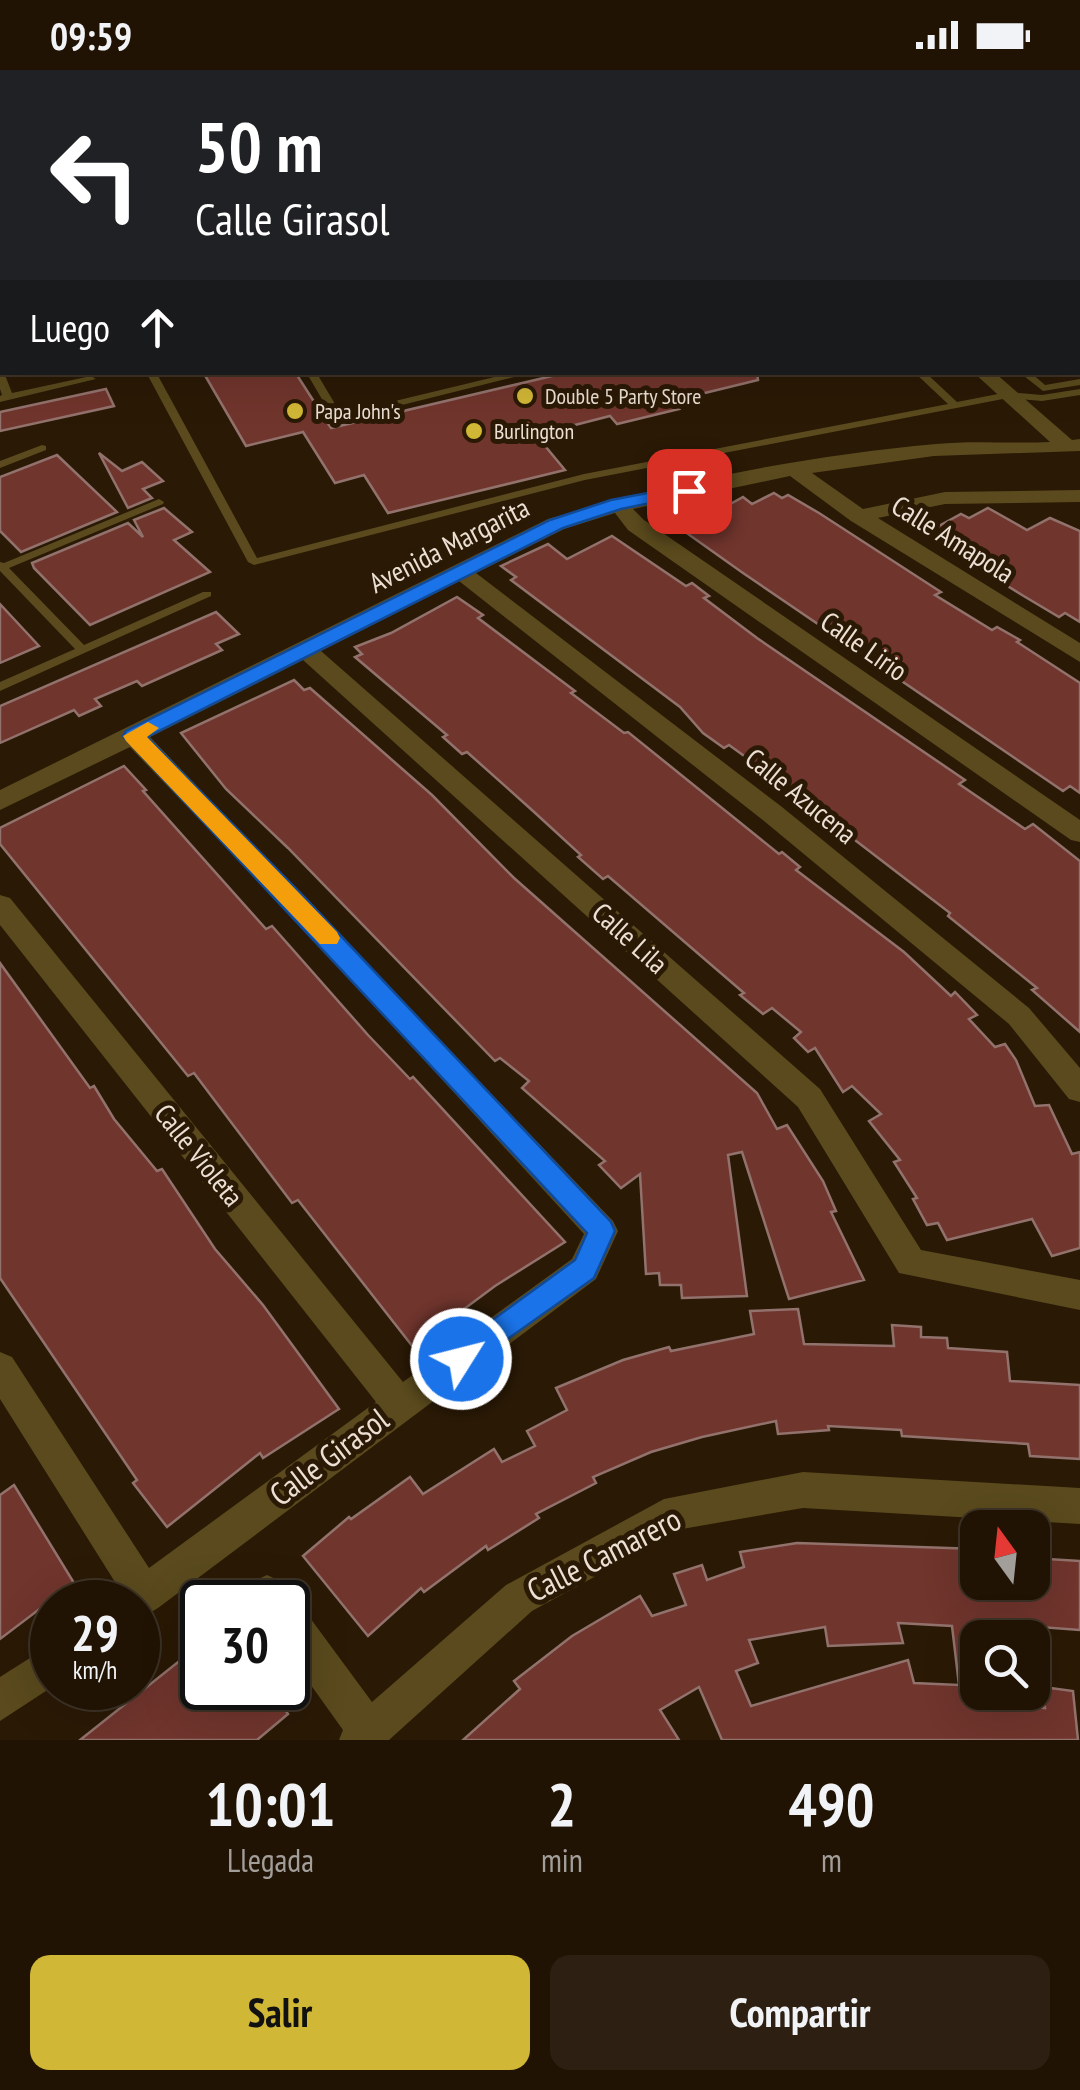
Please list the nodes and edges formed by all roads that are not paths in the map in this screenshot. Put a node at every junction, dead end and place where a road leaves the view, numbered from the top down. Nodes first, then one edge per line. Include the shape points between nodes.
1 (0, 375) edge
2 (153, 375) edge
3 (313, 375) edge
4 (517, 375) edge
5 (922, 375) edge
6 (985, 375) edge
7 (1028, 375) edge
8 (90, 378) dead end
9 (1080, 382) edge
10 (1080, 392) edge
11 (1008, 395) junction
12 (4, 398) edge
13 (955, 405) junction
14 (1074, 446) edge
15 (42, 448) dead end
16 (0, 465) edge
17 (796, 471) junction
18 (1077, 500) edge
19 (160, 502) dead end
20 (618, 504) junction
21 (859, 516) junction
22 (1, 567) edge
23 (462, 573) junction
24 (207, 594) dead end
25 (82, 650) junction
26 (306, 650) junction
27 (1080, 654) edge
28 (0, 687) edge
29 (134, 736) junction
30 (0, 801) edge
31 (1080, 833) edge
32 (0, 904) edge
33 (1080, 1090) edge
34 (1080, 1295) edge
35 (0, 1368) edge
36 (399, 1404) junction
37 (1080, 1506) edge
38 (128, 1580) edge
39 (160, 1584) edge
40 (310, 1656) edge
41 (30, 1680) edge
42 (0, 1702) edge
43 (364, 1736) edge

1 - 12 lane
2 - 13 lane via 254,562 584,477
3 - 4 lane via 338,418
5 - 13 lane
6 - 11 street
7 - 9 lane via 1043,388
8 - 12 lane
10 - 11 lane
11 - 13 lane
11 - 14 street
14 - 17 street, Avenida Margarita via 938,450
15 - 16 lane
17 - 20 street, Avenida Margarita
17 - 21 street, Calle Amapola
18 - 21 street via 945,498
19 - 22 lane
20 - 23 street, Avenida Margarita via 556,524
20 - 31 street, Calle Lirio via 636,525
21 - 27 street, Calle Amapola
22 - 25 lane
23 - 26 street, Avenida Margarita
23 - 33 street, Calle Azucena via 1019,1016
24 - 25 lane
25 - 28 lane
26 - 29 street, Avenida Margarita
26 - 34 street, Calle Lila via 808,1098 910,1264
29 - 30 street, Avenida Margarita
29 - 36 street, Calle Girasol via 602,1231 584,1269
32 - 36 street, Calle Violeta
35 - 38 street
36 - 39 street, Calle Girasol
37 - 43 street, Calle Camarero via 802,1490 677,1512 519,1598
40 - 43 street
41 - 42 street

